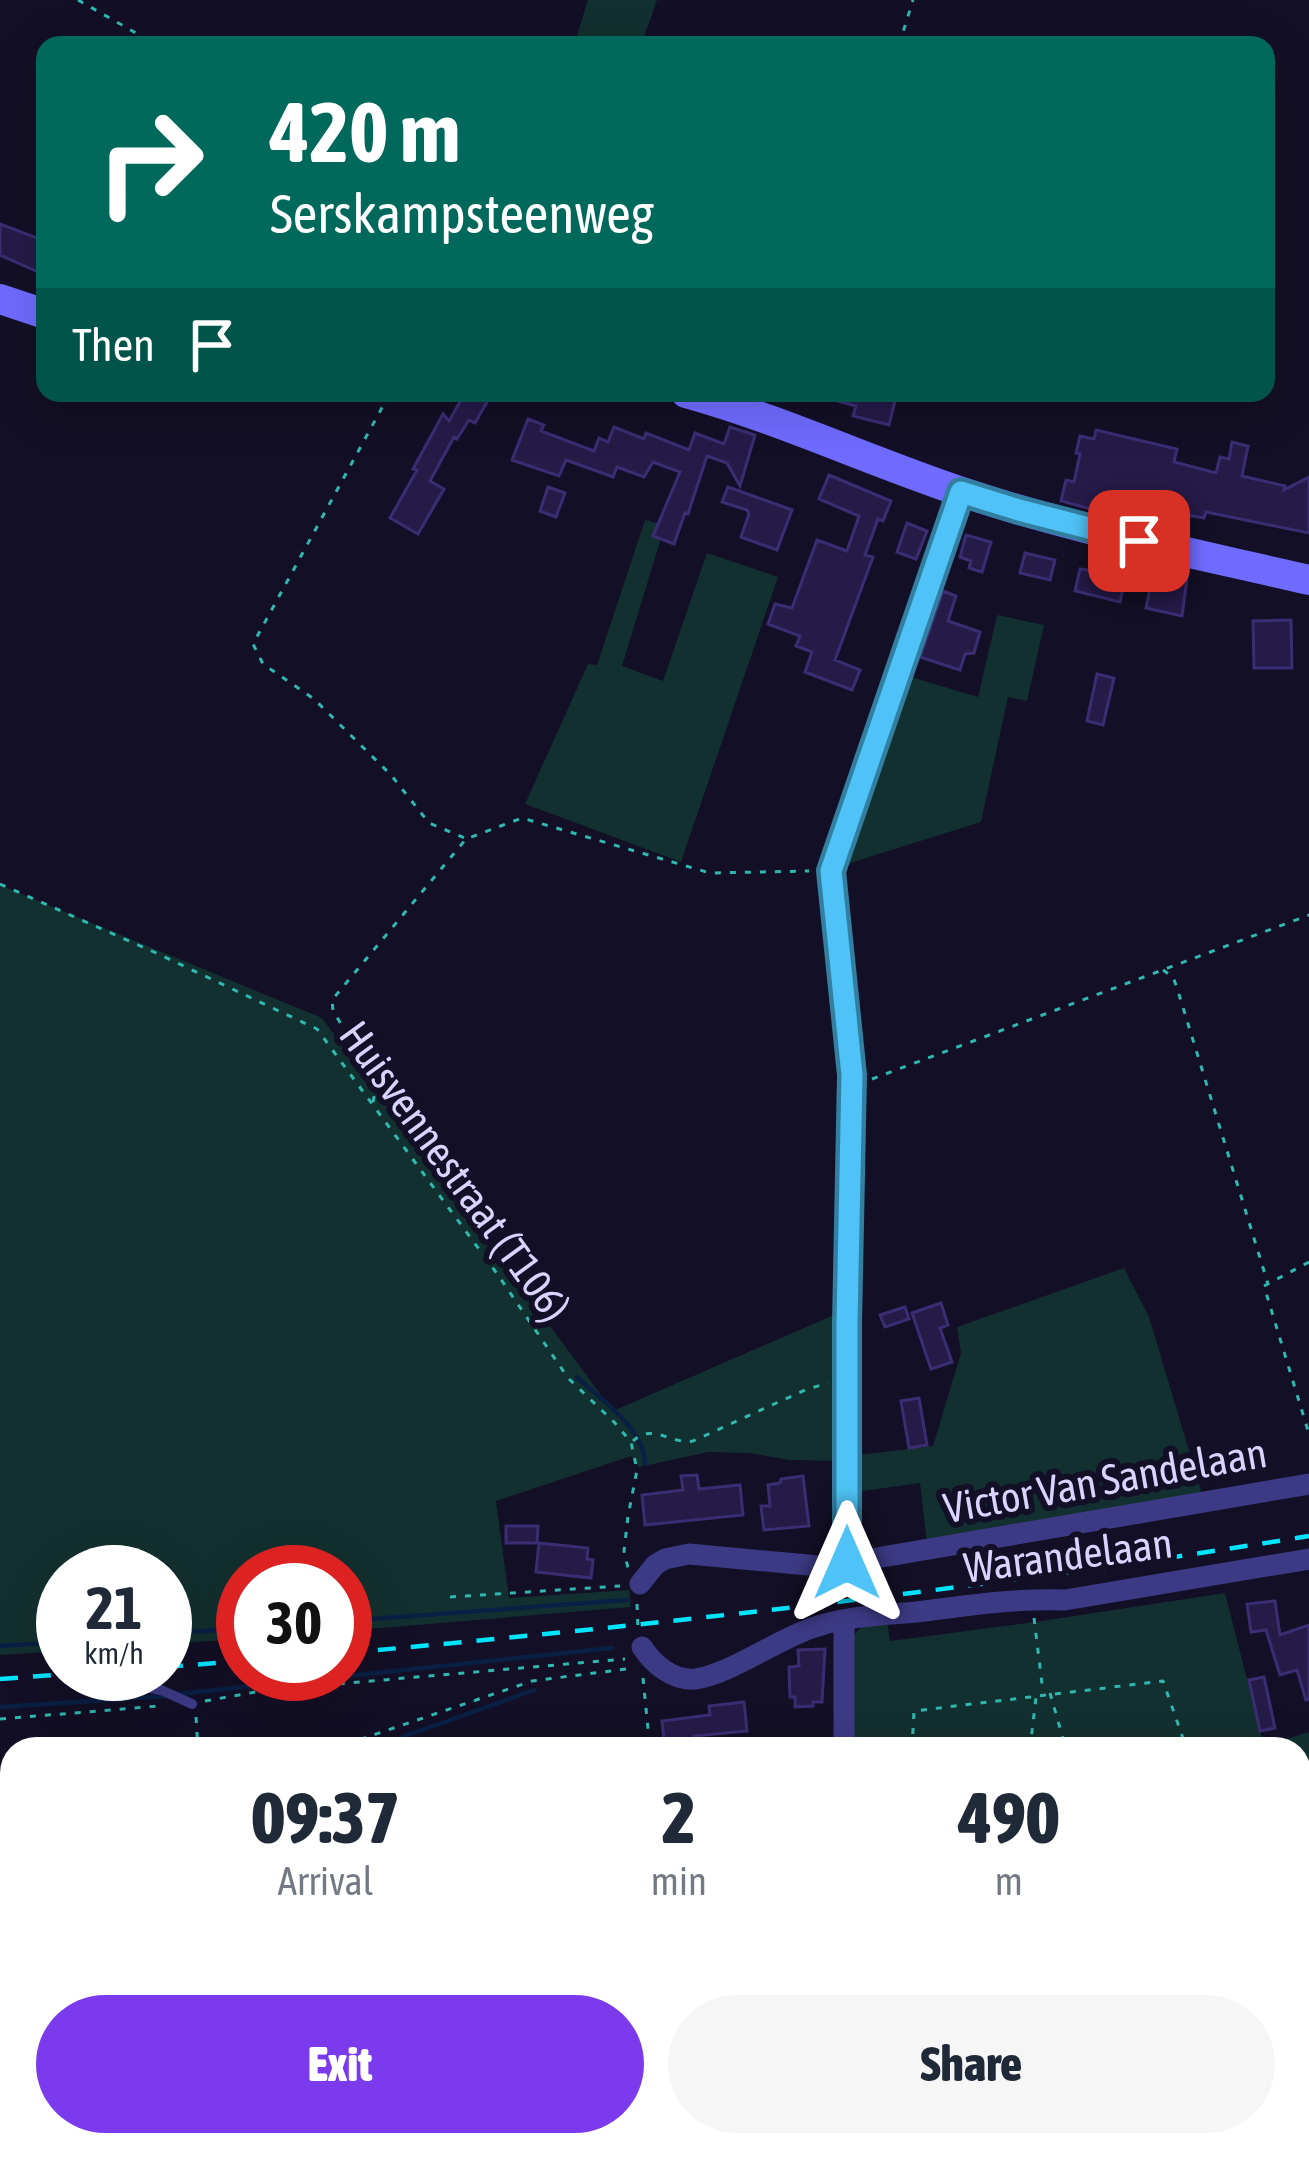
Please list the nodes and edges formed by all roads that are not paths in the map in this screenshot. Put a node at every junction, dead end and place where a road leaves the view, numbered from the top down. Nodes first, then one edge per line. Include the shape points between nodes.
1 (0, 299) edge
2 (36, 311) edge
3 (713, 402) edge
4 (961, 492) junction
5 (1309, 580) edge
6 (1309, 1484) edge
7 (1309, 1559) edge
8 (847, 1563) junction
9 (640, 1584) road end
10 (844, 1620) junction
11 (647, 1654) road end
12 (185, 1701) edge
13 (192, 1704) road end
14 (844, 1737) edge

1 - 2 street
3 - 4 street
4 - 5 street
4 - 8 street via 831,871 852,1087
6 - 8 street, Victor Van Sandelaan
7 - 10 street, Warandelaan via 1065,1600
8 - 9 street, Victor Van Sandelaan via 689,1554 655,1565
10 - 11 street, Warandelaan via 695,1679 672,1674
10 - 14 street
12 - 13 lane

